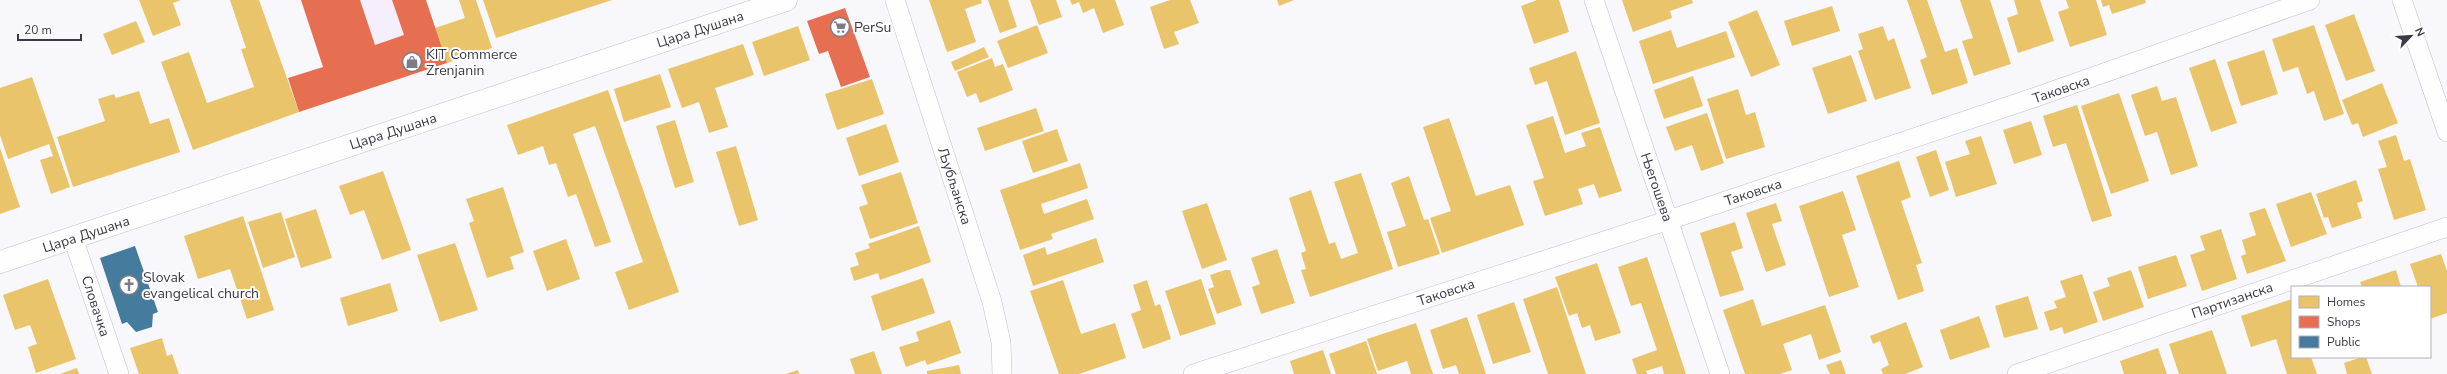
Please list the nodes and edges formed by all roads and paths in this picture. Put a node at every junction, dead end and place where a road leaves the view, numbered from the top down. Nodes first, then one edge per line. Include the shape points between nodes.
1 (786, 0) edge
2 (895, 0) edge
3 (1594, 0) edge
4 (2310, 0) edge
5 (2402, 0) edge
6 (2447, 132) edge
7 (1669, 220) junction
8 (2447, 227) edge
9 (74, 238) junction
10 (0, 262) edge
11 (119, 374) edge
12 (1002, 374) edge
13 (1194, 374) edge
14 (1720, 374) edge
15 (2017, 374) edge

1 - 9 street, Цара Душана
2 - 12 street, Љубљанска via 992,302 1001,342
3 - 7 street, Његошева
4 - 7 street, Таковска via 2036,97
5 - 6 street
7 - 13 street, Таковска
7 - 14 street, Његошева
8 - 15 street, Партизанска
9 - 10 street, Цара Душана
9 - 11 street, Словачка

